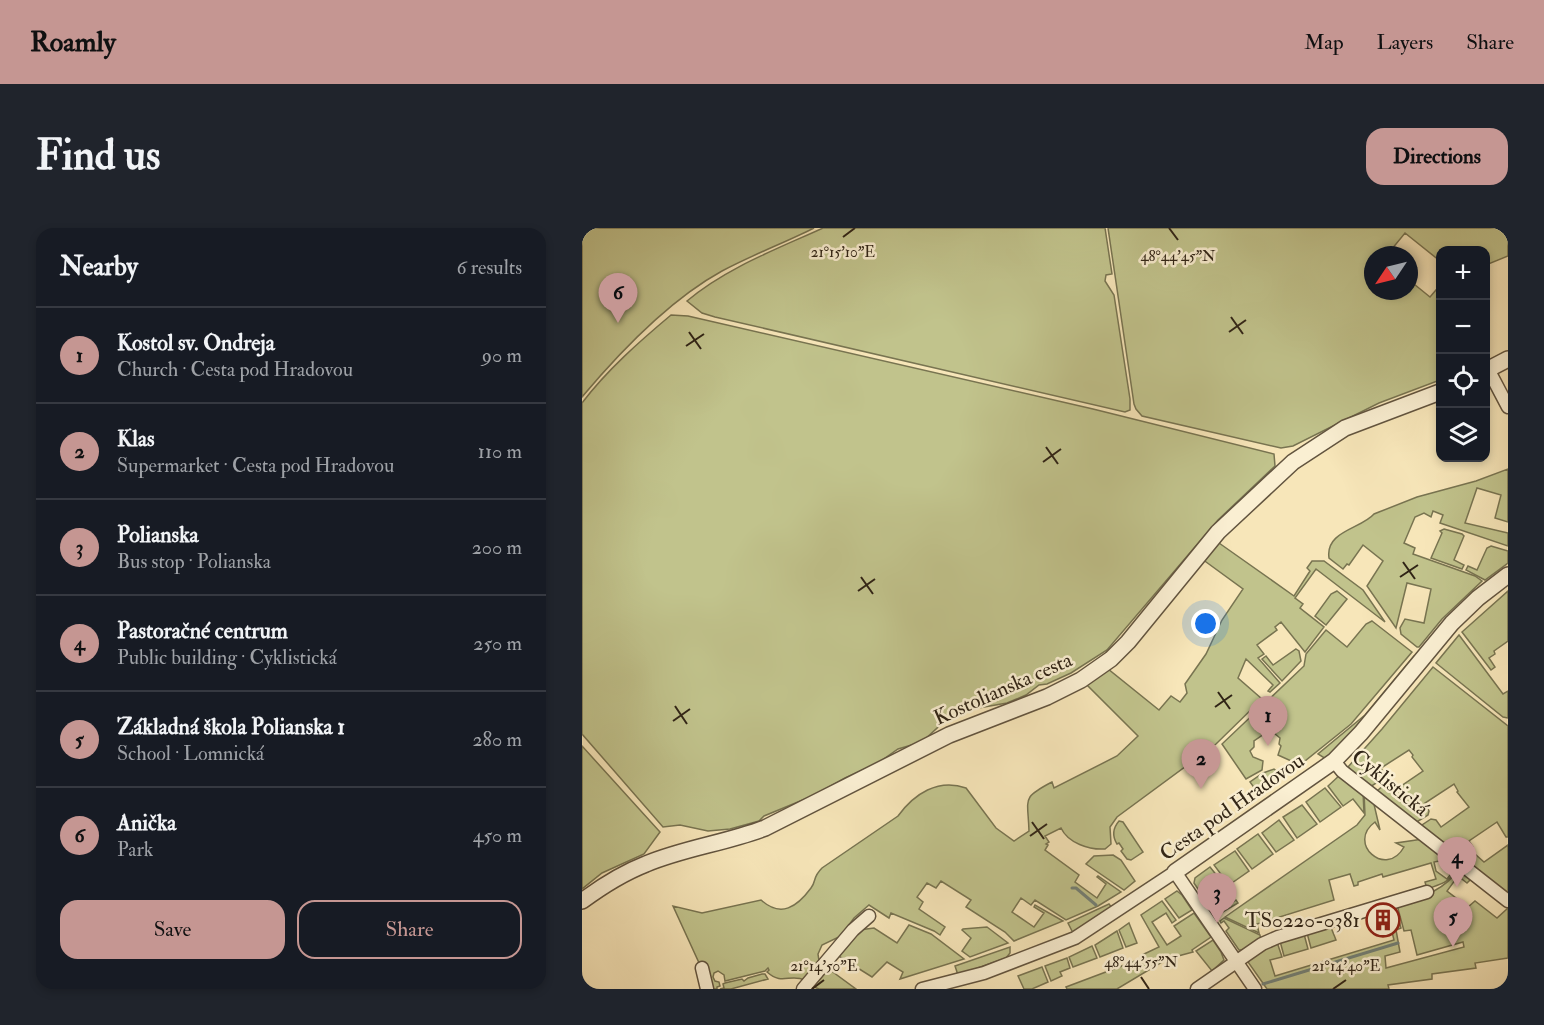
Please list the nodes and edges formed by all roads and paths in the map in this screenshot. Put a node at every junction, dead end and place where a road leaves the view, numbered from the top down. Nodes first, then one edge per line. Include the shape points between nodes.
1 (1508, 359) edge
2 (1490, 368) edge
3 (1490, 375) edge
4 (1436, 394) edge
5 (1508, 407) edge
6 (1508, 575) edge
7 (1334, 761) junction
8 (1175, 872) junction
9 (1427, 892) dead end
10 (582, 901) edge
11 (1508, 901) edge
12 (869, 916) dead end
13 (1236, 962) junction
14 (702, 968) dead end
15 (976, 976) junction
16 (707, 989) edge
17 (803, 989) edge
18 (922, 989) edge
19 (958, 989) edge
20 (1197, 989) edge
21 (1255, 989) edge

1 - 2 street
3 - 5 street
4 - 10 street, Kostolianska cesta via 1345,428 1293,462 1218,532 1128,642 1081,680 1047,698 940,739 765,828 648,863
6 - 7 street, Cesta pod Hradovou via 1452,623
7 - 8 street, Cesta pod Hradovou
7 - 11 street, Cyklistická
8 - 13 street
8 - 15 street, Cesta pod Hradovou via 1075,938
9 - 13 street via 1278,937
12 - 17 street
13 - 20 street
13 - 21 street
14 - 16 street
15 - 18 street, Cesta pod Hradovou
15 - 19 street

